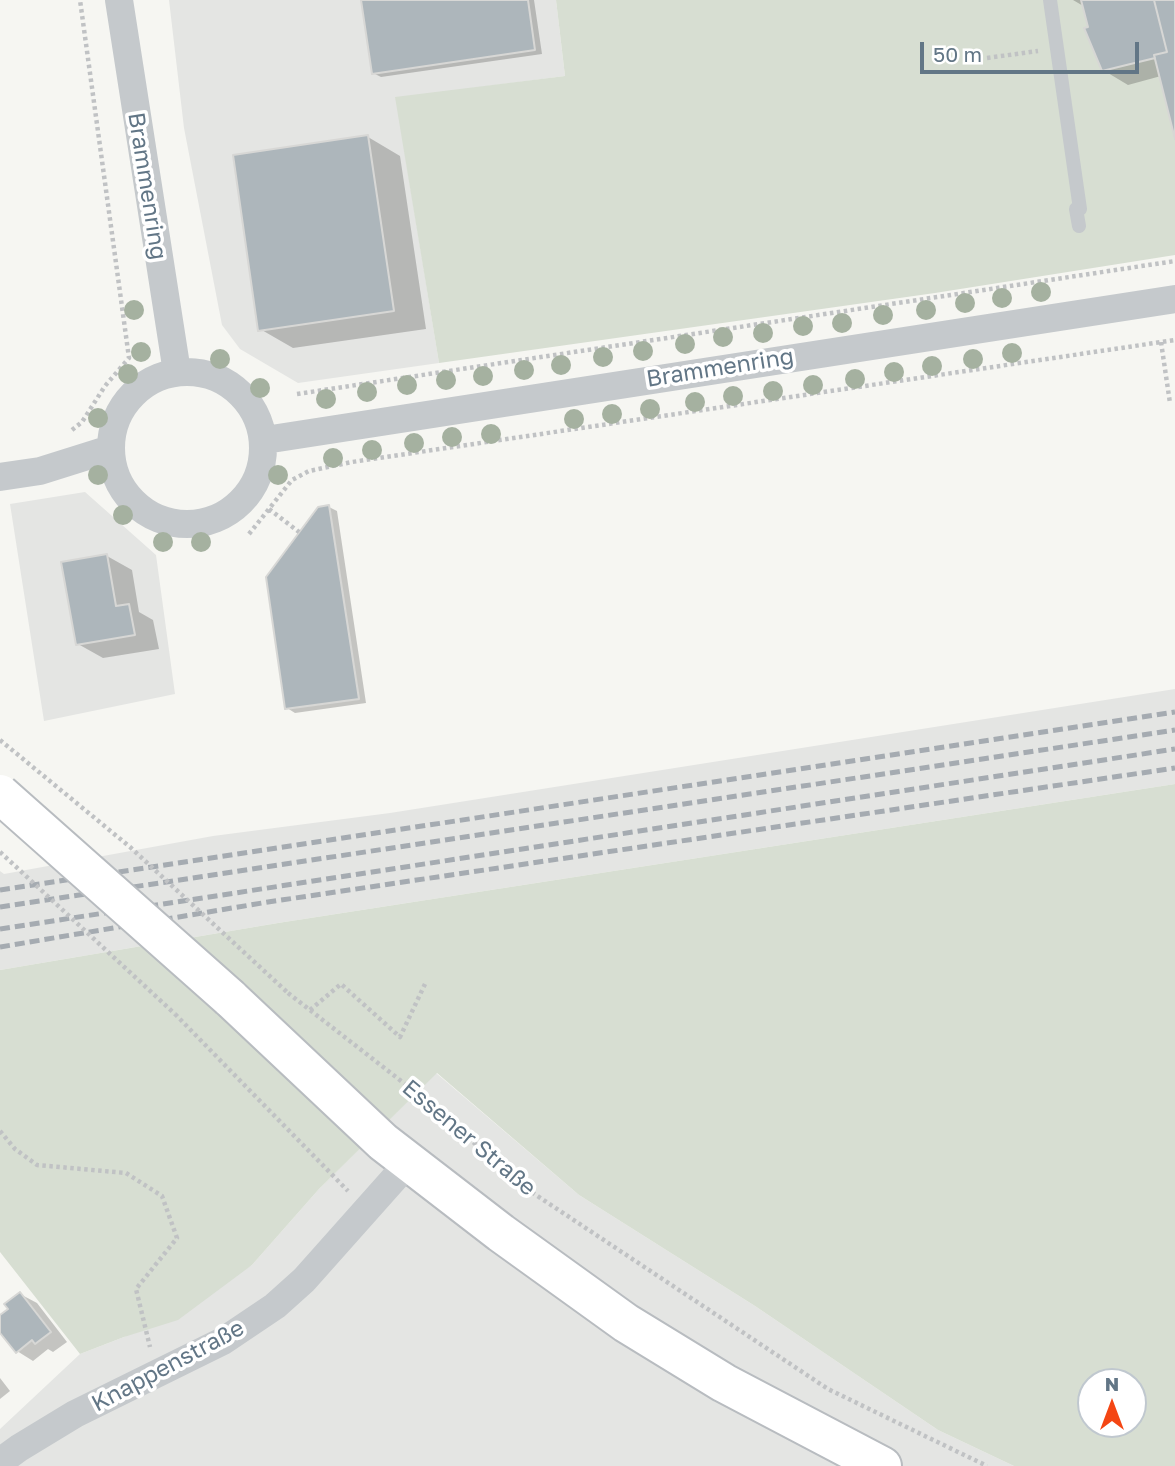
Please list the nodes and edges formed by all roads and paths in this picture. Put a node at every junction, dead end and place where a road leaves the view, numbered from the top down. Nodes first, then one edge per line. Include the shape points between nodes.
1 (80, 0) edge
2 (119, 0) edge
3 (1050, 0) edge
4 (1057, 49) junction
5 (987, 58) dead end
6 (1079, 226) dead end
7 (1175, 261) edge
8 (1175, 299) edge
9 (1175, 340) edge
10 (1161, 342) junction
11 (177, 372) junction
12 (297, 394) dead end
13 (1170, 403) dead end
14 (65, 436) dead end
15 (265, 440) junction
16 (110, 449) junction
17 (0, 477) edge
18 (269, 509) junction
19 (299, 532) dead end
20 (249, 534) dead end
21 (0, 740) edge
22 (0, 794) edge
23 (0, 852) edge
24 (425, 984) dead end
25 (310, 1010) junction
26 (0, 1131) edge
27 (410, 1162) junction
28 (367, 1210) junction
29 (159, 1374) junction
30 (0, 1462) edge
31 (882, 1466) edge
32 (987, 1466) edge

1 - 14 path via 129,358 82,422
2 - 11 street, Brammenring
3 - 4 lane
4 - 5 path
4 - 6 lane
7 - 12 path
8 - 15 street, Brammenring
9 - 10 path
10 - 13 path
10 - 18 path via 309,471 292,480
11 - 15 street via 214,378 231,387 255,411
11 - 16 street via 147,384 125,405 114,426
15 - 16 street via 261,469 240,503 201,524 187,525 164,520 138,506 119,483
16 - 17 street via 40,471
18 - 19 path
18 - 20 path
21 - 25 path, Essener Straße, bridge via 130,847
22 - 27 main road, bridge
23 - 28 path, bridge via 175,1014
24 - 25 path via 400,1037 341,984
25 - 32 path, Essener Straße via 533,1193 828,1389
26 - 29 path via 37,1165 126,1173 162,1196 177,1238 136,1289
27 - 28 street, Knappenstraße
27 - 31 main road via 626,1323 724,1383
28 - 29 street, Knappenstraße via 275,1306 223,1341
29 - 30 street, Knappenstraße via 75,1414

